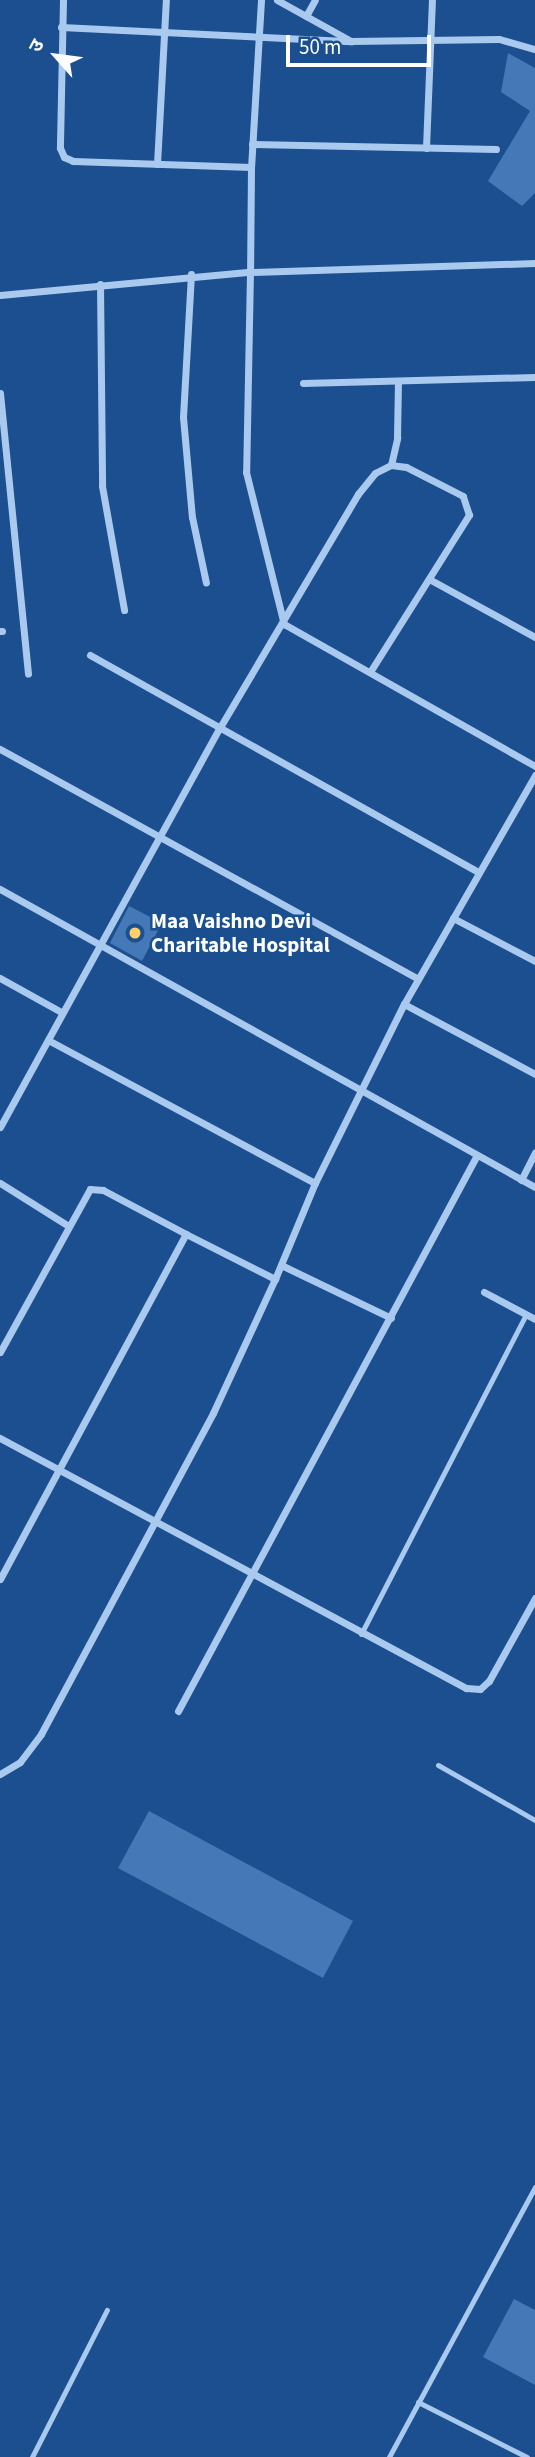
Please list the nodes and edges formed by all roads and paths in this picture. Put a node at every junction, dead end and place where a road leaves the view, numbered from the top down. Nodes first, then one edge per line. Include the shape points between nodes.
1 (63, 0) edge
2 (166, 0) edge
3 (261, 0) edge
4 (277, 0) edge
5 (315, 0) edge
6 (432, 0) edge
7 (306, 16) junction
8 (61, 27) junction
9 (163, 33) junction
10 (258, 38) junction
11 (428, 40) junction
12 (351, 41) junction
13 (535, 49) edge
14 (252, 144) junction
15 (426, 148) junction
16 (496, 149) dead end
17 (157, 164) junction
18 (251, 167) junction
19 (535, 263) edge
20 (250, 272) junction
21 (191, 274) junction
22 (100, 284) junction
23 (0, 295) edge
24 (535, 377) edge
25 (398, 381) junction
26 (303, 383) dead end
27 (0, 393) edge
28 (391, 466) junction
29 (429, 579) junction
30 (206, 583) dead end
31 (124, 610) dead end
32 (285, 624) junction
33 (535, 638) edge
34 (90, 655) dead end
35 (370, 672) junction
36 (29, 674) dead end
37 (219, 729) junction
38 (0, 749) edge
39 (535, 766) edge
40 (535, 775) edge
41 (159, 834) junction
42 (478, 872) junction
43 (0, 889) edge
44 (453, 918) junction
45 (100, 944) junction
46 (535, 961) edge
47 (0, 978) edge
48 (418, 979) junction
49 (404, 1004) junction
50 (61, 1012) junction
51 (48, 1040) junction
52 (535, 1074) edge
53 (362, 1088) junction
54 (0, 1127) edge
55 (535, 1152) edge
56 (477, 1155) junction
57 (521, 1180) junction
58 (0, 1183) edge
59 (315, 1183) junction
60 (535, 1187) edge
61 (67, 1225) junction
62 (186, 1234) junction
63 (281, 1265) junction
64 (275, 1279) junction
65 (484, 1292) dead end
66 (526, 1314) junction
67 (391, 1318) junction
68 (535, 1319) edge
69 (0, 1352) edge
70 (0, 1438) edge
71 (58, 1469) junction
72 (153, 1519) junction
73 (252, 1574) junction
74 (0, 1579) edge
75 (535, 1598) edge
76 (361, 1634) junction
77 (178, 1711) dead end
78 (438, 1765) dead end
79 (0, 1774) edge
80 (535, 1820) edge
81 (535, 2187) edge
82 (527, 2202) junction
83 (535, 2207) edge
84 (107, 2310) dead end
85 (418, 2402) junction
86 (32, 2457) edge
87 (389, 2457) edge
88 (527, 2457) edge

1 - 8 street
2 - 9 street
3 - 10 street
4 - 7 street
5 - 7 street
6 - 11 street
7 - 12 street
8 - 9 street
8 - 17 street via 60,148 64,157 73,162
9 - 10 street
9 - 17 street
10 - 12 street
10 - 14 street
11 - 12 street
11 - 13 street via 499,39
11 - 15 street
14 - 15 street
14 - 18 street
15 - 16 street
17 - 18 street
18 - 20 street
19 - 20 street
20 - 21 street
20 - 32 street via 246,472
21 - 22 street
21 - 30 street via 184,443 192,517
22 - 23 street
22 - 31 street via 102,486
24 - 25 street
25 - 26 street
25 - 28 street via 397,439
27 - 36 street
28 - 29 street via 406,467 463,496 468,504 469,515
28 - 32 street via 375,473 358,494
29 - 33 street
29 - 35 street
32 - 35 street
32 - 37 street
34 - 37 street
35 - 39 street
37 - 41 street
37 - 42 street
38 - 41 street
40 - 42 street
41 - 45 street
41 - 48 street
42 - 44 street
43 - 45 street
44 - 46 street
44 - 48 street
45 - 50 street
45 - 53 street
47 - 50 street
48 - 49 street
49 - 52 street
49 - 53 street
50 - 51 street
51 - 54 street
51 - 59 street
53 - 56 street
53 - 59 street
55 - 57 street
56 - 57 street
56 - 67 street
57 - 60 street
58 - 61 street
59 - 63 street
61 - 62 street via 90,1189 103,1190
61 - 69 street
62 - 64 street
62 - 71 street
63 - 64 street
63 - 67 street
64 - 72 street via 238,1364
65 - 66 street
66 - 68 street
66 - 76 lane
67 - 73 street
70 - 71 street
71 - 72 street
71 - 74 street
72 - 73 street
72 - 79 street via 41,1734 20,1762
73 - 76 street
73 - 77 street
75 - 76 street via 489,1681 480,1689 466,1688
78 - 80 lane
81 - 82 lane
82 - 83 lane
82 - 85 lane
84 - 86 lane
85 - 87 lane
85 - 88 lane

